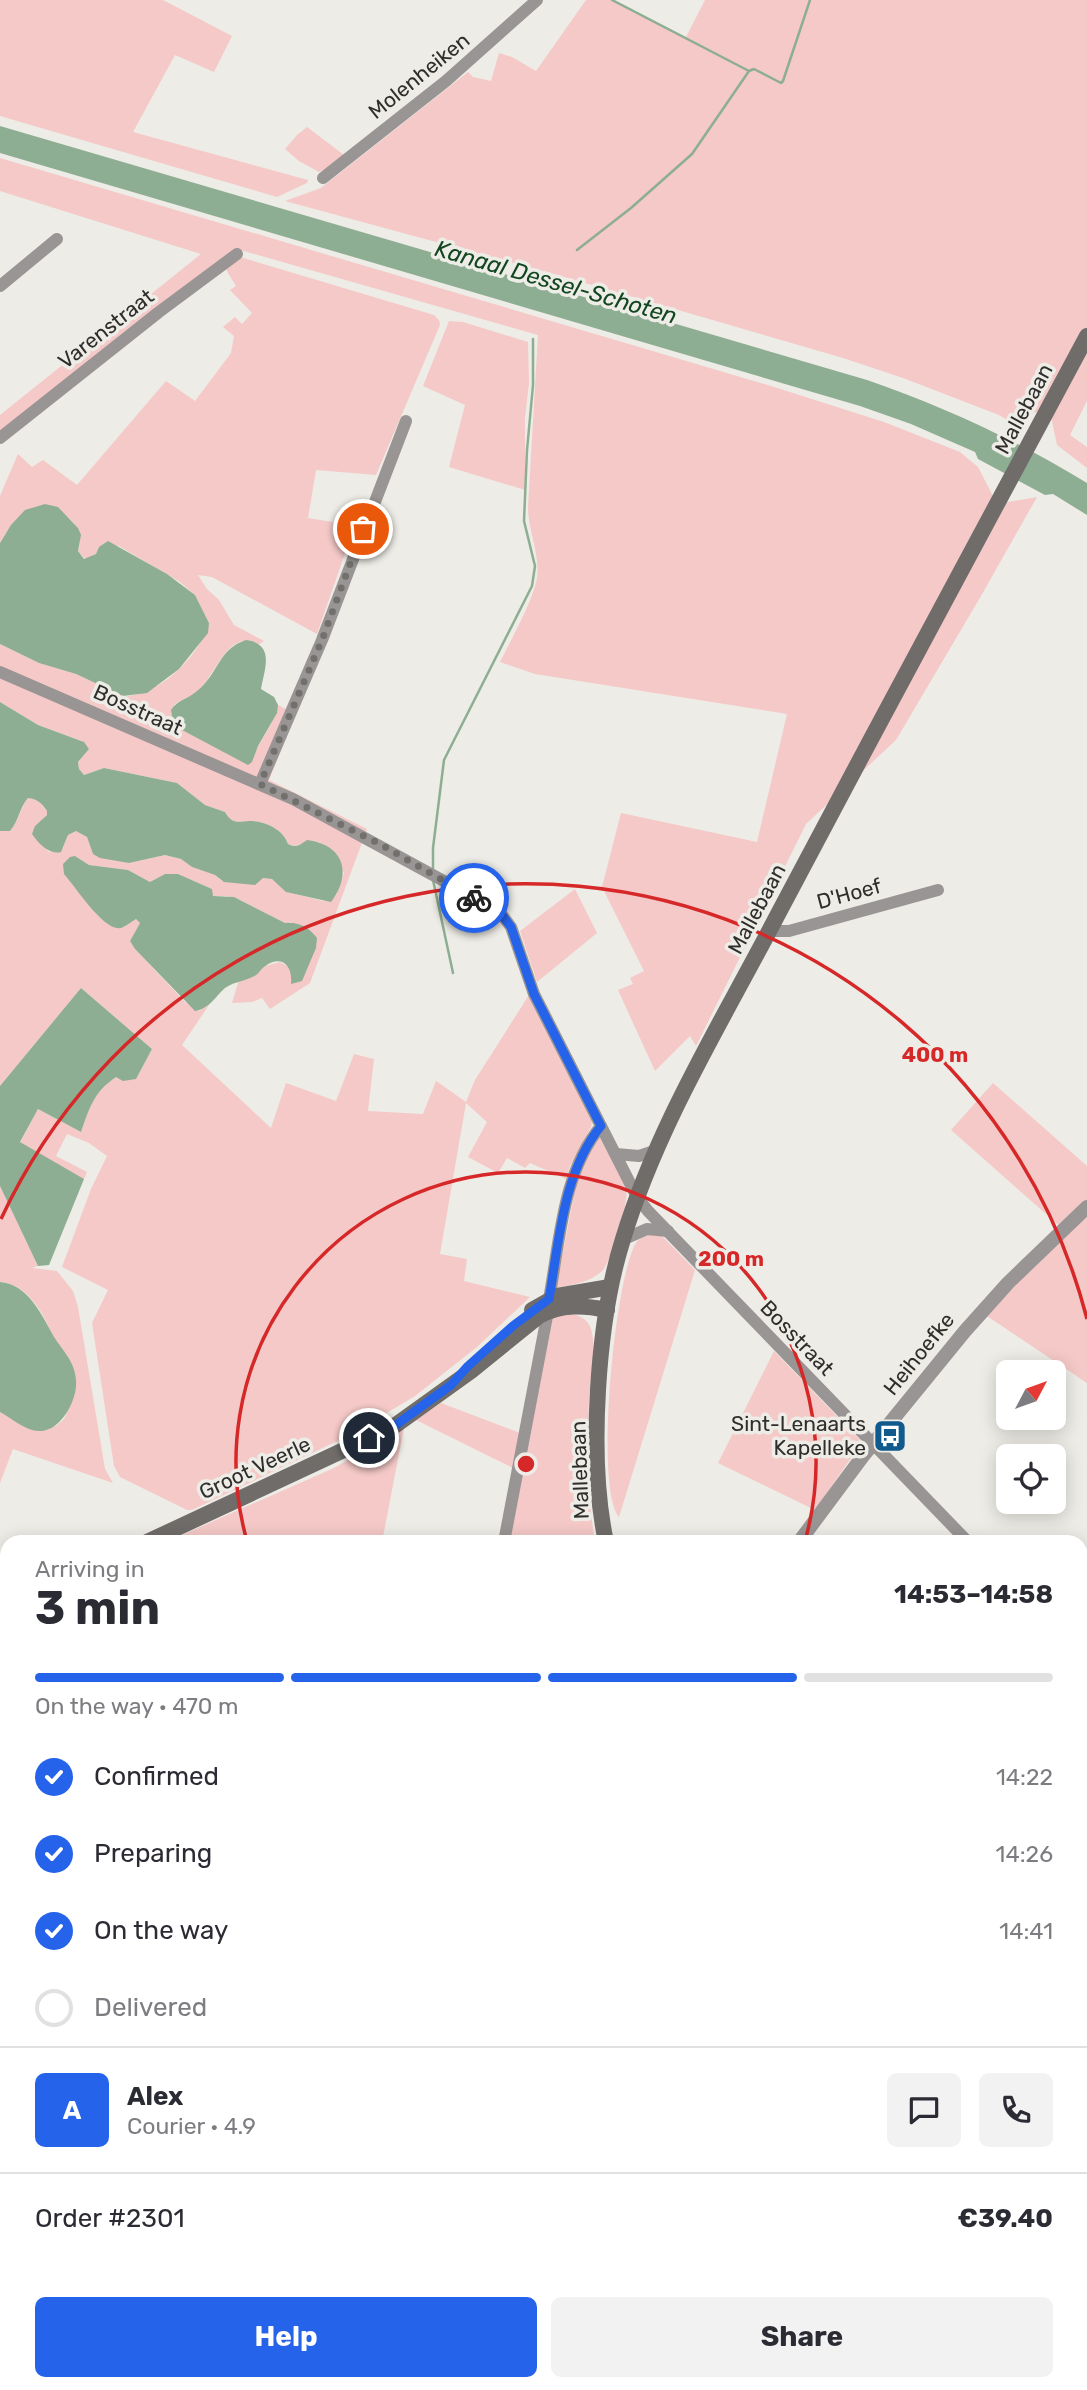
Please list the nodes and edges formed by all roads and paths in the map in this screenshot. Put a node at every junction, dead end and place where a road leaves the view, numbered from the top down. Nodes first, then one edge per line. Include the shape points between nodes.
1 (537, 0) edge
2 (323, 178) dead end
3 (57, 239) dead end
4 (237, 254) dead end
5 (0, 286) edge
6 (1087, 336) edge
7 (406, 421) dead end
8 (0, 438) edge
9 (0, 672) edge
10 (260, 784) junction
11 (937, 890) dead end
12 (770, 931) junction
13 (601, 1126) junction
14 (654, 1151) junction
15 (616, 1154) junction
16 (637, 1197) junction
17 (1087, 1207) edge
18 (668, 1231) junction
19 (622, 1240) junction
20 (610, 1287) junction
21 (549, 1305) junction
22 (607, 1310) junction
23 (873, 1444) junction
24 (162, 1535) edge
25 (505, 1535) edge
26 (604, 1535) edge
27 (804, 1535) edge
28 (961, 1535) edge

1 - 2 street, Molenheiken via 446,81
3 - 5 street
4 - 8 street, Varenstraat
6 - 12 main road, Mallebaan
7 - 10 street via 322,640
9 - 10 street, Bosstraat
10 - 13 street, Bosstraat via 499,911 511,927 534,994
11 - 12 street, D'Hoef via 789,931
12 - 14 main road, Mallebaan
13 - 15 street, Bosstraat
13 - 21 street via 588,1142 571,1180
14 - 15 street via 639,1156
14 - 16 main road, Mallebaan
15 - 16 street, Bosstraat
16 - 18 street, Bosstraat
16 - 19 main road, Mallebaan
17 - 23 street, Heihoefke via 987,1305
18 - 19 street via 647,1229
18 - 23 street, Bosstraat
19 - 20 main road, Mallebaan
20 - 21 main road, Groot Veerle via 580,1291
20 - 22 main road, Mallebaan
21 - 22 main road, Groot Veerle
21 - 24 main road, Groot Veerle via 393,1427
21 - 25 street
22 - 26 main road, Mallebaan via 597,1455
23 - 27 street, Heihoefke
23 - 28 street, Bosstraat

